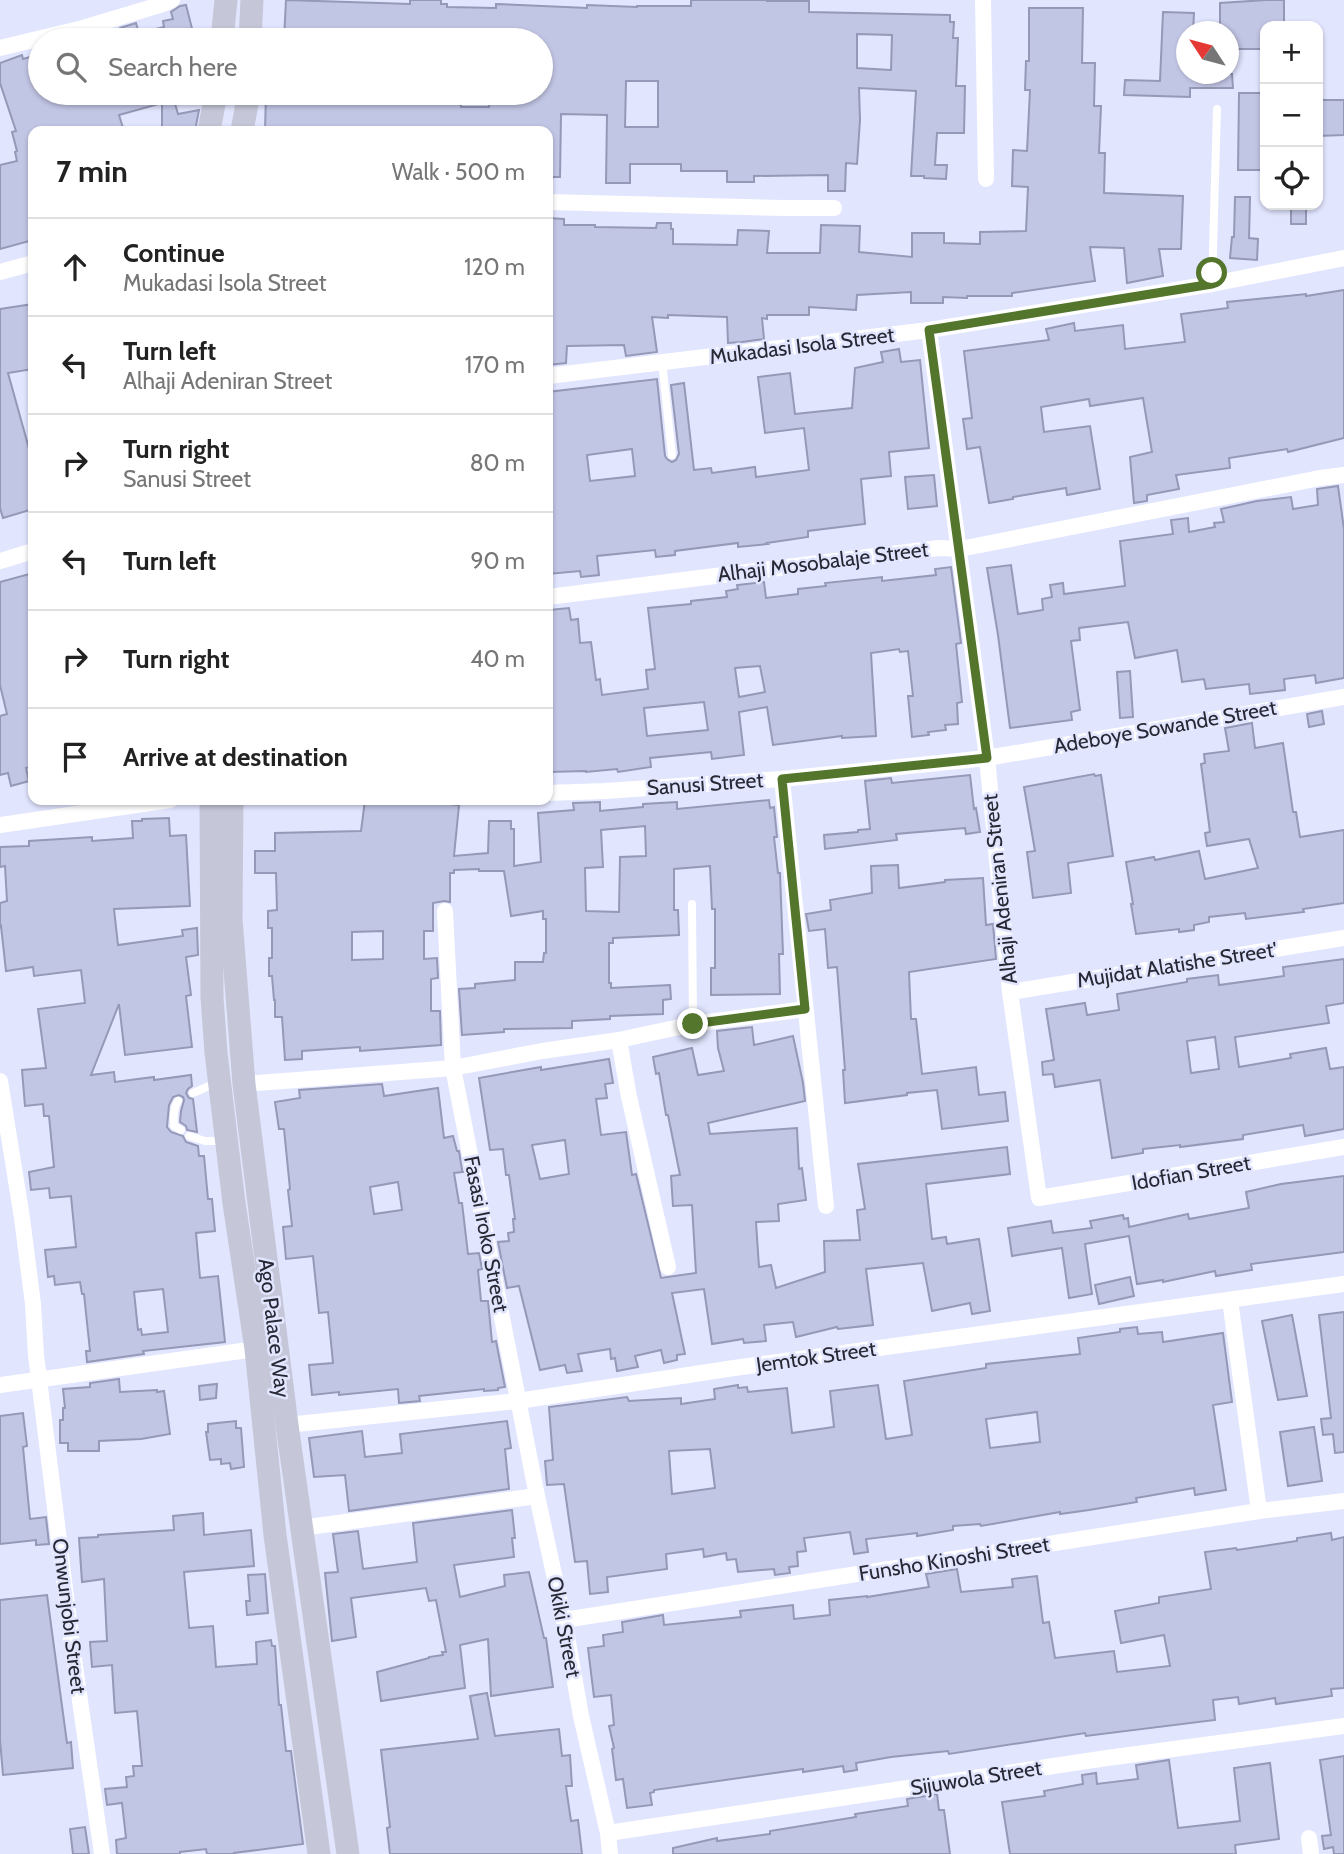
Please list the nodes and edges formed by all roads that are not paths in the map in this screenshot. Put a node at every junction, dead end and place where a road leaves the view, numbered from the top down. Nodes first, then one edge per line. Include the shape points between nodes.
1 (172, 0) edge
2 (226, 0) edge
3 (252, 0) edge
4 (984, 0) edge
5 (83, 28) edge
6 (223, 28) edge
7 (251, 28) edge
8 (28, 41) edge
9 (0, 48) edge
10 (214, 105) edge
11 (247, 105) edge
12 (1217, 109) dead end
13 (210, 126) edge
14 (243, 126) edge
15 (986, 179) dead end
16 (553, 202) edge
17 (834, 208) dead end
18 (1344, 258) edge
19 (28, 264) edge
20 (0, 272) edge
21 (1212, 284) junction
22 (929, 330) junction
23 (662, 362) junction
24 (553, 375) edge
25 (672, 455) dead end
26 (1344, 475) edge
27 (960, 549) junction
28 (28, 553) edge
29 (0, 561) edge
30 (553, 596) edge
31 (1344, 697) edge
32 (987, 758) junction
33 (782, 779) junction
34 (553, 793) edge
35 (136, 805) edge
36 (211, 805) edge
37 (232, 805) edge
38 (0, 825) edge
39 (692, 904) dead end
40 (445, 911) dead end
41 (1344, 937) edge
42 (1010, 992) junction
43 (805, 1009) junction
44 (693, 1024) junction
45 (619, 1040) junction
46 (453, 1068) junction
47 (0, 1081) edge
48 (219, 1082) junction
49 (244, 1084) junction
50 (193, 1093) dead end
51 (178, 1101) dead end
52 (181, 1130) dead end
53 (189, 1136) dead end
54 (226, 1141) junction
55 (1344, 1147) edge
56 (1039, 1198) joint
57 (826, 1206) dead end
58 (668, 1267) dead end
59 (1344, 1284) edge
60 (1230, 1300) junction
61 (256, 1349) junction
62 (40, 1378) junction
63 (0, 1385) edge
64 (518, 1401) junction
65 (287, 1425) junction
66 (537, 1496) junction
67 (1344, 1501) edge
68 (1259, 1511) junction
69 (301, 1528) junction
70 (564, 1620) junction
71 (1344, 1726) edge
72 (608, 1833) junction
73 (102, 1854) edge
74 (319, 1854) edge
75 (348, 1854) edge
76 (610, 1854) edge

1 - 5 street
2 - 6 main road
3 - 7 main road
4 - 15 street
8 - 9 street
10 - 13 main road
11 - 14 main road
12 - 21 lane
16 - 17 street
18 - 21 street, Mukadasi Isola Street
19 - 20 street
21 - 22 street, Mukadasi Isola Street
22 - 23 street, Mukadasi Isola Street
22 - 27 street, Alhaji Adeniran Street
23 - 24 street, Mukadasi Isola Street
23 - 25 lane
26 - 27 street, Alhaji Mosobalaje Street
27 - 30 street, Alhaji Mosobalaje Street
27 - 32 street, Alhaji Adeniran Street
28 - 29 street
31 - 32 street, Adeboye Sowande Street
32 - 33 street, Sanusi Street
32 - 42 street, Alhaji Adeniran Street
33 - 34 street, Sanusi Street
33 - 43 street
35 - 38 street
36 - 48 main road, Ago Palace Way via 212,997
37 - 49 main road, Ago Palace Way via 231,919
39 - 44 lane
40 - 46 street, Fasasi Iroko Street
41 - 42 street, Mujidat Alatishe Street'
42 - 56 street, Alhaji Adeniran Street
43 - 44 street
43 - 57 street
44 - 45 street
45 - 46 street
45 - 58 street
46 - 49 street
46 - 64 street, Fasasi Iroko Street
47 - 62 street, Onwunjobi Street via 22,1218
48 - 50 lane
48 - 54 main road, Ago Palace Way
49 - 65 main road, Ago Palace Way
51 - 52 lane via 173,1118 174,1126
53 - 54 lane
54 - 61 main road, Ago Palace Way
55 - 56 street, Idofian Street
59 - 60 street, Jemtok Street
60 - 64 street, Jemtok Street
60 - 68 street
61 - 62 street
61 - 74 main road, Ago Palace Way via 275,1535
62 - 63 street
62 - 73 street, Onwunjobi Street
64 - 65 street, Jemtok Street
64 - 66 street, Okiki Street
65 - 69 main road, Ago Palace Way
66 - 69 street
66 - 70 street, Okiki Street
67 - 68 street, Funsho Kinoshi Street
68 - 70 street, Funsho Kinoshi Street
69 - 75 main road, Ago Palace Way
70 - 72 street, Okiki Street
71 - 72 street, Sijuwola Street
72 - 76 street, Okiki Street

